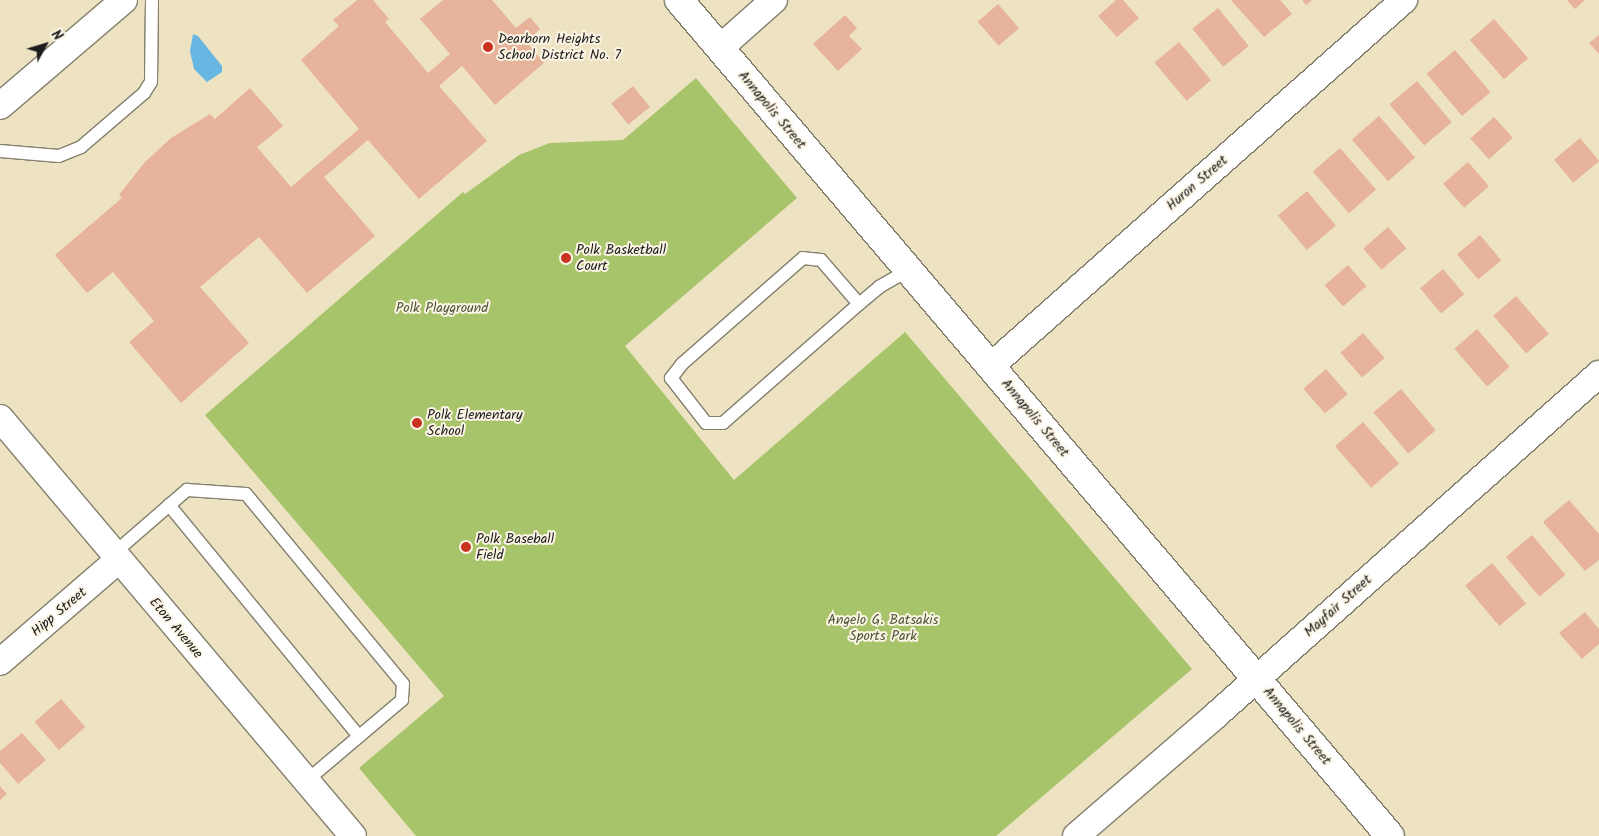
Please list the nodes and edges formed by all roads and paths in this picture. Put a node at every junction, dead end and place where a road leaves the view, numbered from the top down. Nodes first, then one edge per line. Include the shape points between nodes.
1 (124, 0) edge
2 (152, 0) edge
3 (679, 0) edge
4 (774, 0) edge
5 (1404, 0) edge
6 (720, 48) junction
7 (0, 106) edge
8 (0, 151) edge
9 (909, 270) junction
10 (859, 304) junction
11 (991, 366) junction
12 (1599, 374) edge
13 (0, 418) edge
14 (169, 505) junction
15 (116, 557) junction
16 (0, 662) edge
17 (1256, 678) junction
18 (359, 736) junction
19 (306, 781) junction
20 (353, 836) edge
21 (1076, 836) edge
22 (1390, 836) edge

1 - 7 street
2 - 8 lane via 152,82 144,94 81,147 59,156
3 - 6 street, Annapolis Street
4 - 6 street
5 - 11 street, Huron Street
6 - 9 street, Annapolis Street
9 - 10 lane via 878,287
9 - 11 street, Annapolis Street
10 - 10 lane via 723,423 706,423 671,378 682,364 802,258 820,260
11 - 17 street, Annapolis Street
12 - 17 street, Mayfair Street
13 - 15 street, Eton Avenue
14 - 15 lane
14 - 18 lane
14 - 18 lane via 187,490 246,494 404,684 402,700
15 - 16 street, Hipp Street
15 - 19 street, Eton Avenue
17 - 21 street, Mayfair Street
17 - 22 street, Annapolis Street
18 - 19 lane
19 - 20 street, Eton Avenue

